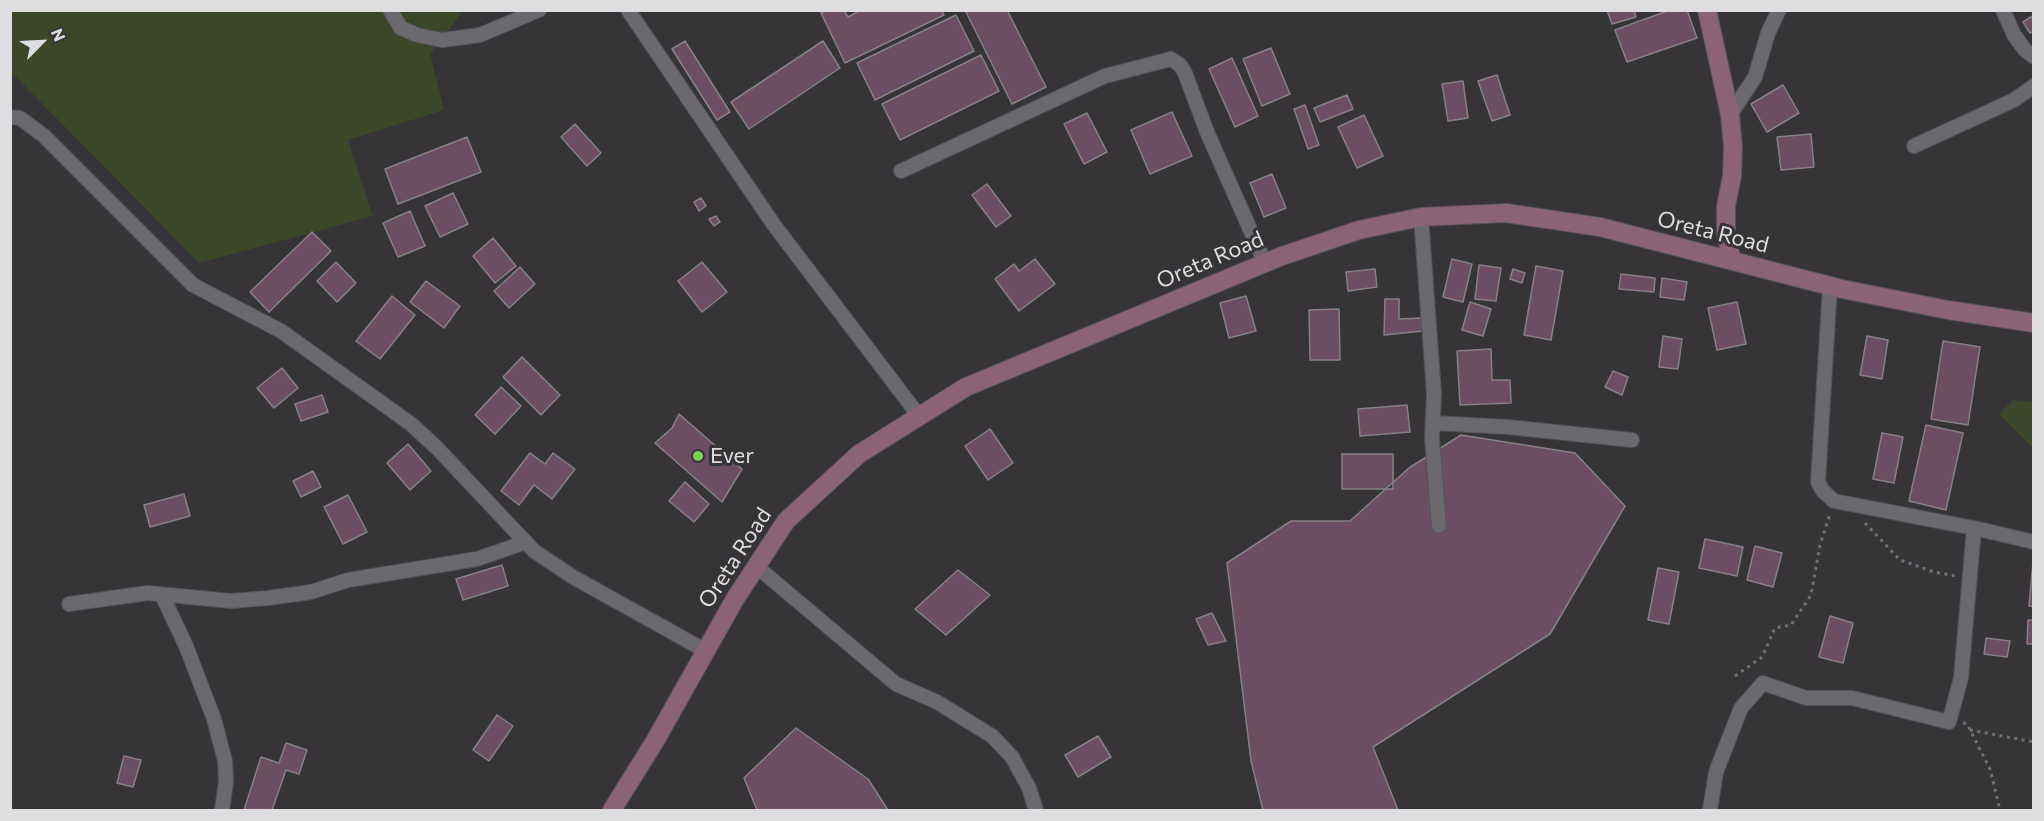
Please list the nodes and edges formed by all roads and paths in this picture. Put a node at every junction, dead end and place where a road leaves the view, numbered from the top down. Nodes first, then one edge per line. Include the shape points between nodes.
1 (390, 10) edge
2 (539, 10) edge
3 (628, 10) edge
4 (1707, 10) edge
5 (1779, 10) edge
6 (2003, 10) edge
7 (2034, 57) edge
8 (2034, 86) edge
9 (1730, 115) junction
10 (10, 117) edge
11 (1914, 146) dead end
12 (901, 171) dead end
13 (1421, 217) junction
14 (1732, 261) junction
15 (1265, 263) junction
16 (1830, 286) junction
17 (2034, 323) edge
18 (919, 416) junction
19 (1433, 423) junction
20 (1632, 440) dead end
21 (1834, 501) junction
22 (1852, 504) junction
23 (1439, 526) dead end
24 (1974, 528) junction
25 (526, 542) junction
26 (2034, 542) edge
27 (756, 566) junction
28 (1970, 578) junction
29 (162, 595) junction
30 (69, 604) dead end
31 (706, 651) junction
32 (1735, 676) dead end
33 (1949, 722) junction
34 (1970, 730) junction
35 (2034, 742) edge
36 (222, 810) edge
37 (612, 810) edge
38 (1036, 810) edge
39 (1710, 810) edge
40 (2000, 810) edge

1 - 2 street via 400,28 442,40 480,34
3 - 18 street via 774,225
4 - 9 street
5 - 9 street via 1755,77
6 - 7 street via 2014,35
8 - 11 street via 2014,100
9 - 14 street via 1732,176 1725,206
10 - 25 street via 20,118 44,136 194,285 281,331 411,424
12 - 15 street via 1105,76 1171,59 1185,73
13 - 14 street, Oreta Road via 1506,213 1599,227
13 - 15 street, Oreta Road via 1359,230
13 - 19 street
14 - 16 street, Oreta Road
15 - 18 street, Oreta Road via 966,387
16 - 17 street, Oreta Road
16 - 21 street via 1818,482
18 - 27 street, Oreta Road via 859,454 834,476 786,521
19 - 20 street
19 - 23 street
21 - 22 street
21 - 32 path via 1820,545 1811,595 1791,625 1774,628 1762,657
22 - 24 street
22 - 28 path via 1869,529 1900,560 1934,572
24 - 26 street
24 - 28 street
25 - 29 street via 477,559 348,580 310,592 231,601
25 - 31 street via 573,577
27 - 31 street, Oreta Road
27 - 38 street via 896,684 937,702 992,736 1012,758
28 - 33 street via 1961,678
29 - 30 street via 148,593
29 - 36 street via 214,718 225,761
31 - 37 street, Oreta Road
33 - 34 path via 1967,724
33 - 39 street via 1852,699 1806,698 1763,683 1741,708 1716,772
34 - 35 path
34 - 40 path via 1990,770

